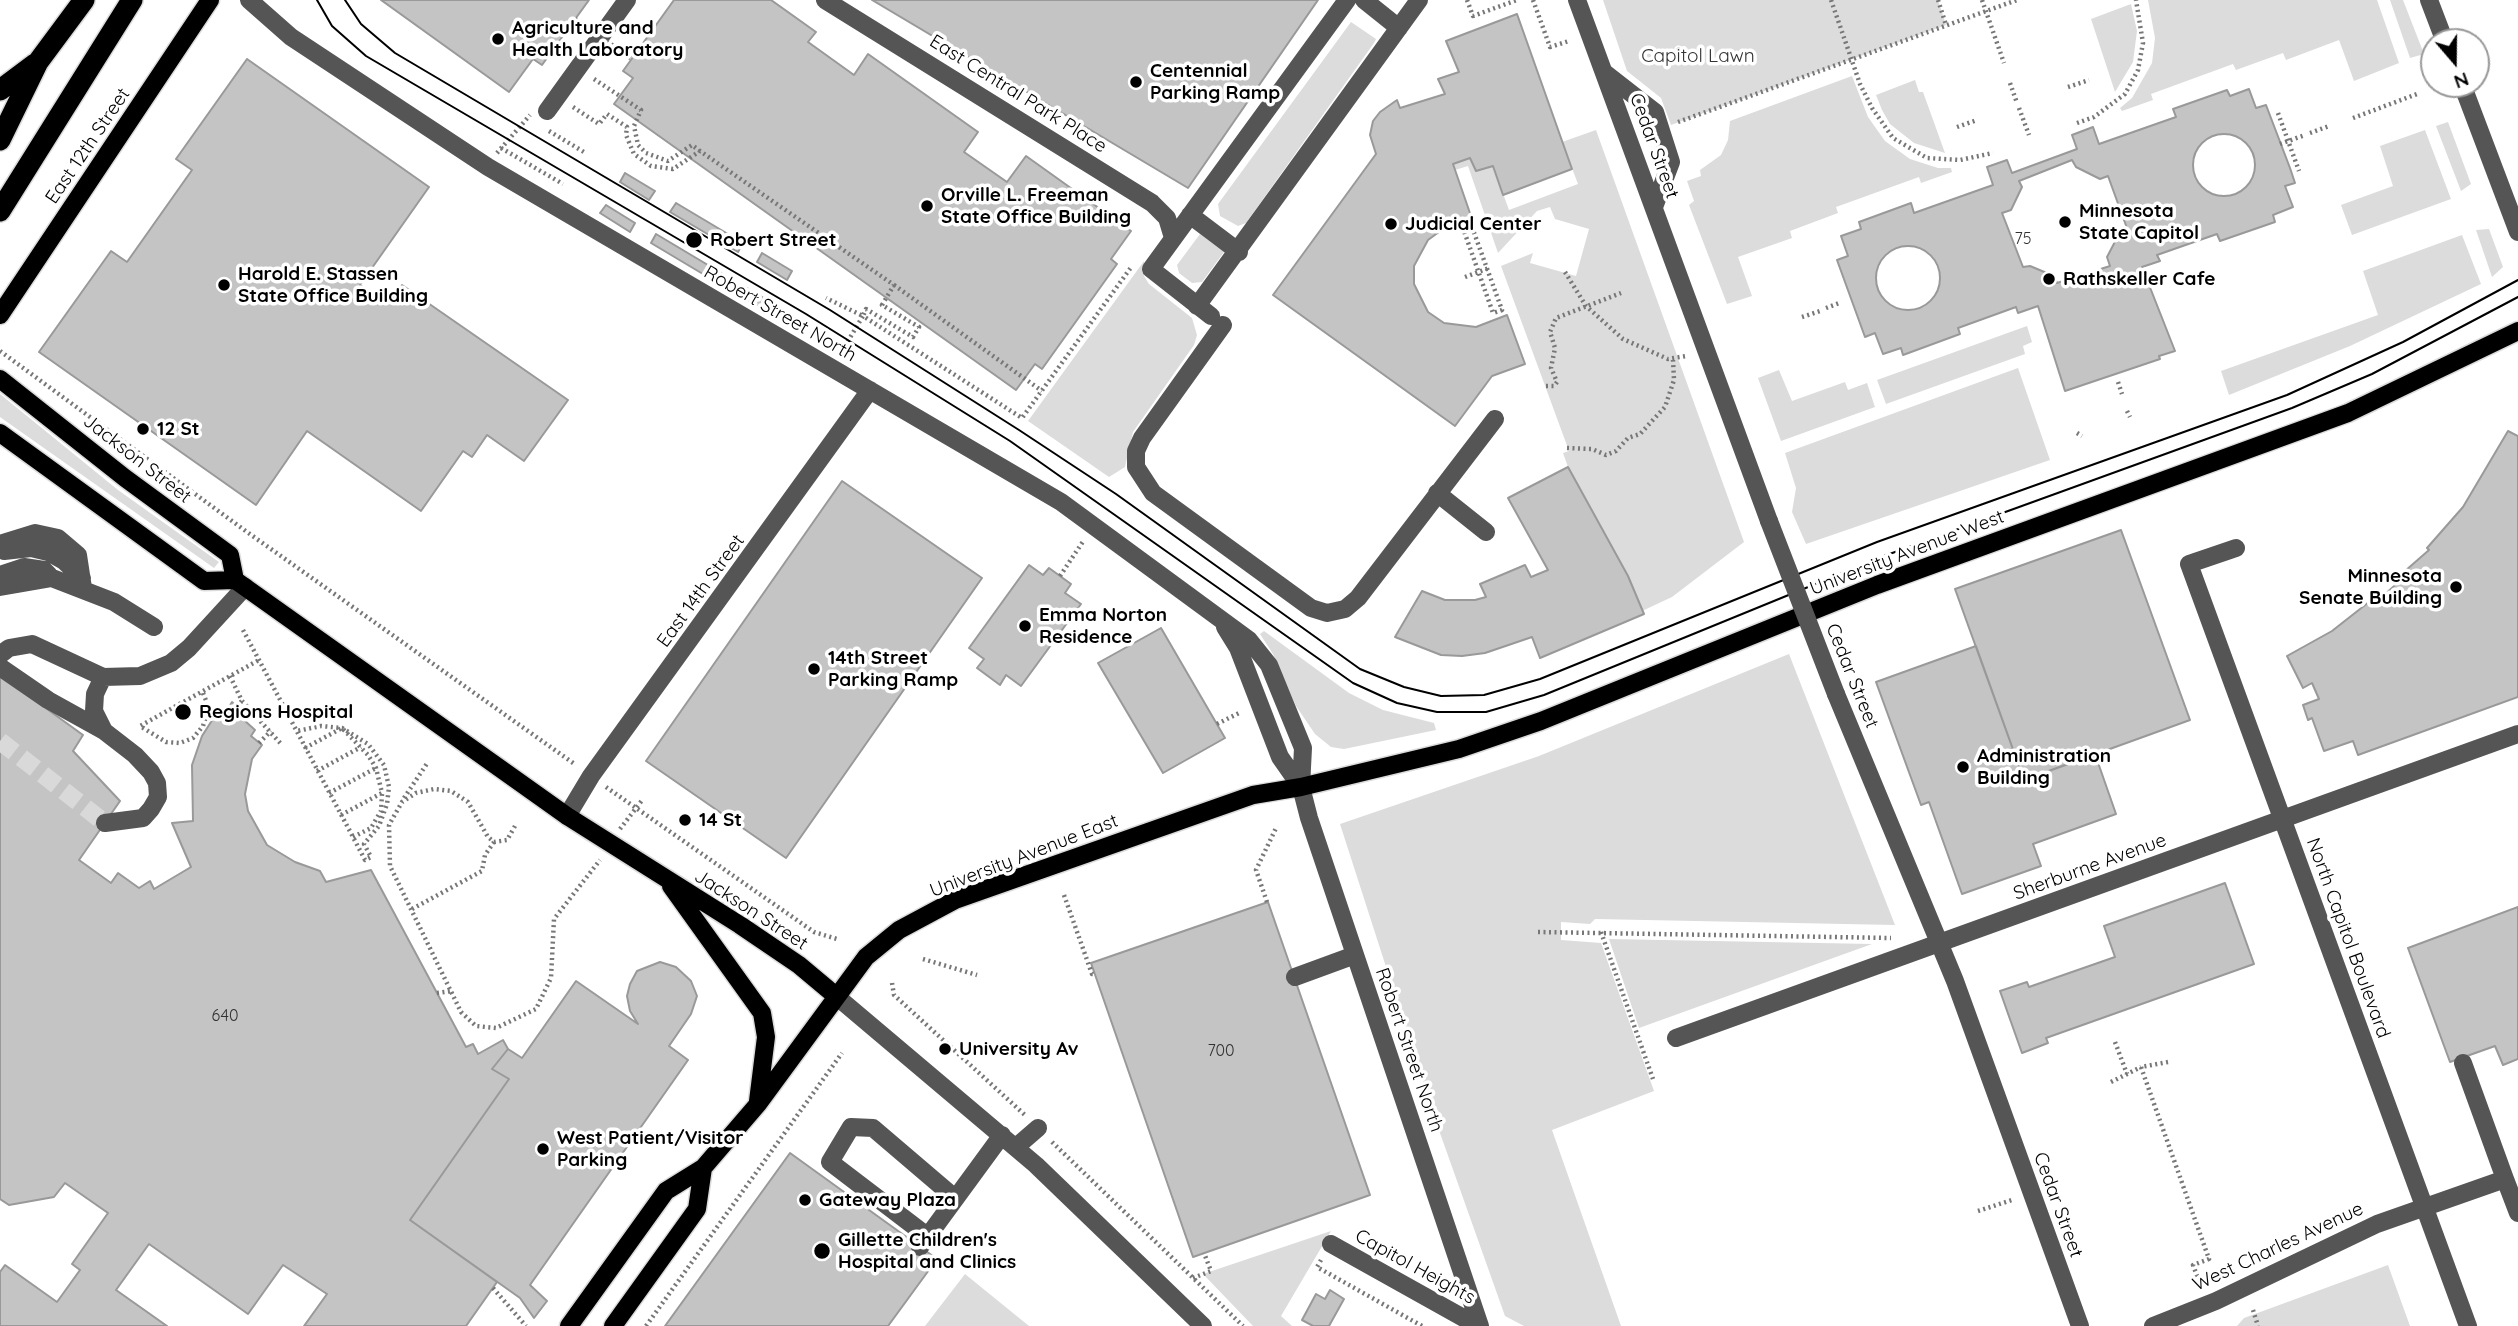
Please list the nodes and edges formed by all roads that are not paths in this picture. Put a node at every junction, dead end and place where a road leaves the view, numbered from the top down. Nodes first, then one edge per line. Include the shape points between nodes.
1 (84, 0) edge
2 (132, 0) edge
3 (210, 0) edge
4 (249, 0) edge
5 (627, 0) edge
6 (825, 0) edge
7 (1347, 0) edge
8 (1364, 0) edge
9 (1419, 0) edge
10 (1577, 0) edge
11 (2429, 0) edge
12 (1399, 28) junction
13 (2440, 28) edge
14 (37, 62) junction
15 (1604, 73) junction
16 (0, 90) edge
17 (2467, 98) edge
18 (552, 104) road end
19 (0, 140) edge
20 (1654, 207) junction
21 (0, 211) edge
22 (1190, 215) junction
23 (2518, 232) edge
24 (1173, 238) junction
25 (1239, 252) junction
26 (0, 315) edge
27 (1211, 316) junction
28 (2518, 331) edge
29 (0, 379) edge
30 (870, 390) junction
31 (1495, 419) dead end
32 (0, 433) edge
33 (0, 445) edge
34 (48, 468) junction
35 (1437, 493) junction
36 (1486, 532) dead end
37 (0, 544) edge
38 (2236, 548) dead end
39 (0, 552) edge
40 (0, 575) edge
41 (52, 578) junction
42 (82, 583) junction
43 (240, 583) junction
44 (0, 587) edge
45 (153, 627) dead end
46 (0, 655) edge
47 (0, 667) edge
48 (103, 677) junction
49 (104, 731) junction
50 (2518, 734) edge
51 (1301, 787) junction
52 (567, 816) junction
53 (2282, 820) junction
54 (105, 823) dead end
55 (667, 881) junction
56 (1938, 944) junction
57 (1355, 955) junction
58 (1295, 977) dead end
59 (836, 996) junction
60 (1676, 1038) dead end
61 (2463, 1063) dead end
62 (758, 1104) junction
63 (1038, 1128) road end
64 (1002, 1135) junction
65 (1016, 1147) junction
66 (703, 1168) junction
67 (2505, 1179) junction
68 (955, 1198) junction
69 (2423, 1209) junction
70 (2518, 1213) edge
71 (1331, 1244) road end
72 (569, 1326) edge
73 (613, 1326) edge
74 (1203, 1326) edge
75 (1479, 1326) edge
76 (2080, 1326) edge
77 (2152, 1326) edge
78 (2468, 1326) edge

1 - 14 highway
2 - 21 highway
3 - 26 main road, East 12th Street
4 - 30 street, Robert Street North via 291,37 488,167
5 - 18 street
6 - 24 street, East Central Park Place via 1152,204 1167,218
7 - 22 street
8 - 12 street
9 - 12 street
10 - 15 street, Cedar Street
11 - 13 street
12 - 25 street
14 - 16 highway
14 - 19 highway
15 - 20 street, Cedar Street
15 - 20 street via 1655,112 1671,162
17 - 23 street
20 - 56 street, Cedar Street, bridge via 1769,522
22 - 24 street
22 - 25 street
24 - 27 street via 1143,265
25 - 27 street
27 - 35 street via 1136,451 1136,467 1153,493 1311,608 1326,613 1345,609 1358,598
28 - 51 main road, University Avenue West via 2348,412 1877,585 1541,721 1459,750
29 - 43 main road, Jackson Street via 230,555
30 - 51 street, Robert Street North via 1061,502 1220,619 1238,648 1280,757
30 - 52 street, East 14th Street
31 - 35 street
32 - 34 main road
33 - 34 main road
34 - 43 main road via 204,582
35 - 36 street
37 - 42 street via 35,533 58,538 78,555
38 - 53 street, North Capitol Boulevard via 2189,564
39 - 42 street via 31,548 48,552 64,561
40 - 41 street via 24,567 44,570
41 - 42 street
41 - 44 street
42 - 45 street
43 - 48 street via 190,649 171,663 139,677
43 - 52 main road, Jackson Street
46 - 48 street via 9,648 32,644
47 - 49 street
48 - 49 street via 94,710
49 - 54 street via 151,772 158,797 143,818
50 - 53 street, Sherburne Avenue
51 - 57 street, Robert Street North
51 - 59 main road, University Avenue East via 1253,795 955,900 898,930 866,957
52 - 55 main road, Jackson Street
53 - 56 street, Sherburne Avenue
53 - 69 street, North Capitol Boulevard
55 - 59 main road, Jackson Street via 799,965
55 - 62 main road via 762,1013 766,1037
56 - 60 street, Sherburne Avenue
56 - 76 street, Cedar Street
57 - 58 street
57 - 75 street, Robert Street North
59 - 62 main road, University Avenue East
59 - 64 street, Jackson Street
61 - 67 street
62 - 66 main road, University Avenue East
63 - 65 street
64 - 65 street, Jackson Street
64 - 68 street
65 - 74 street, Jackson Street
66 - 72 main road, University Avenue East via 666,1191
66 - 73 main road via 697,1209
67 - 69 street, West Charles Avenue
67 - 70 street
68 - 68 street via 873,1128 851,1127 831,1162 923,1241
69 - 77 street, West Charles Avenue via 2377,1224 2216,1301
69 - 78 street, North Capitol Boulevard
71 - 75 street, Capitol Heights

